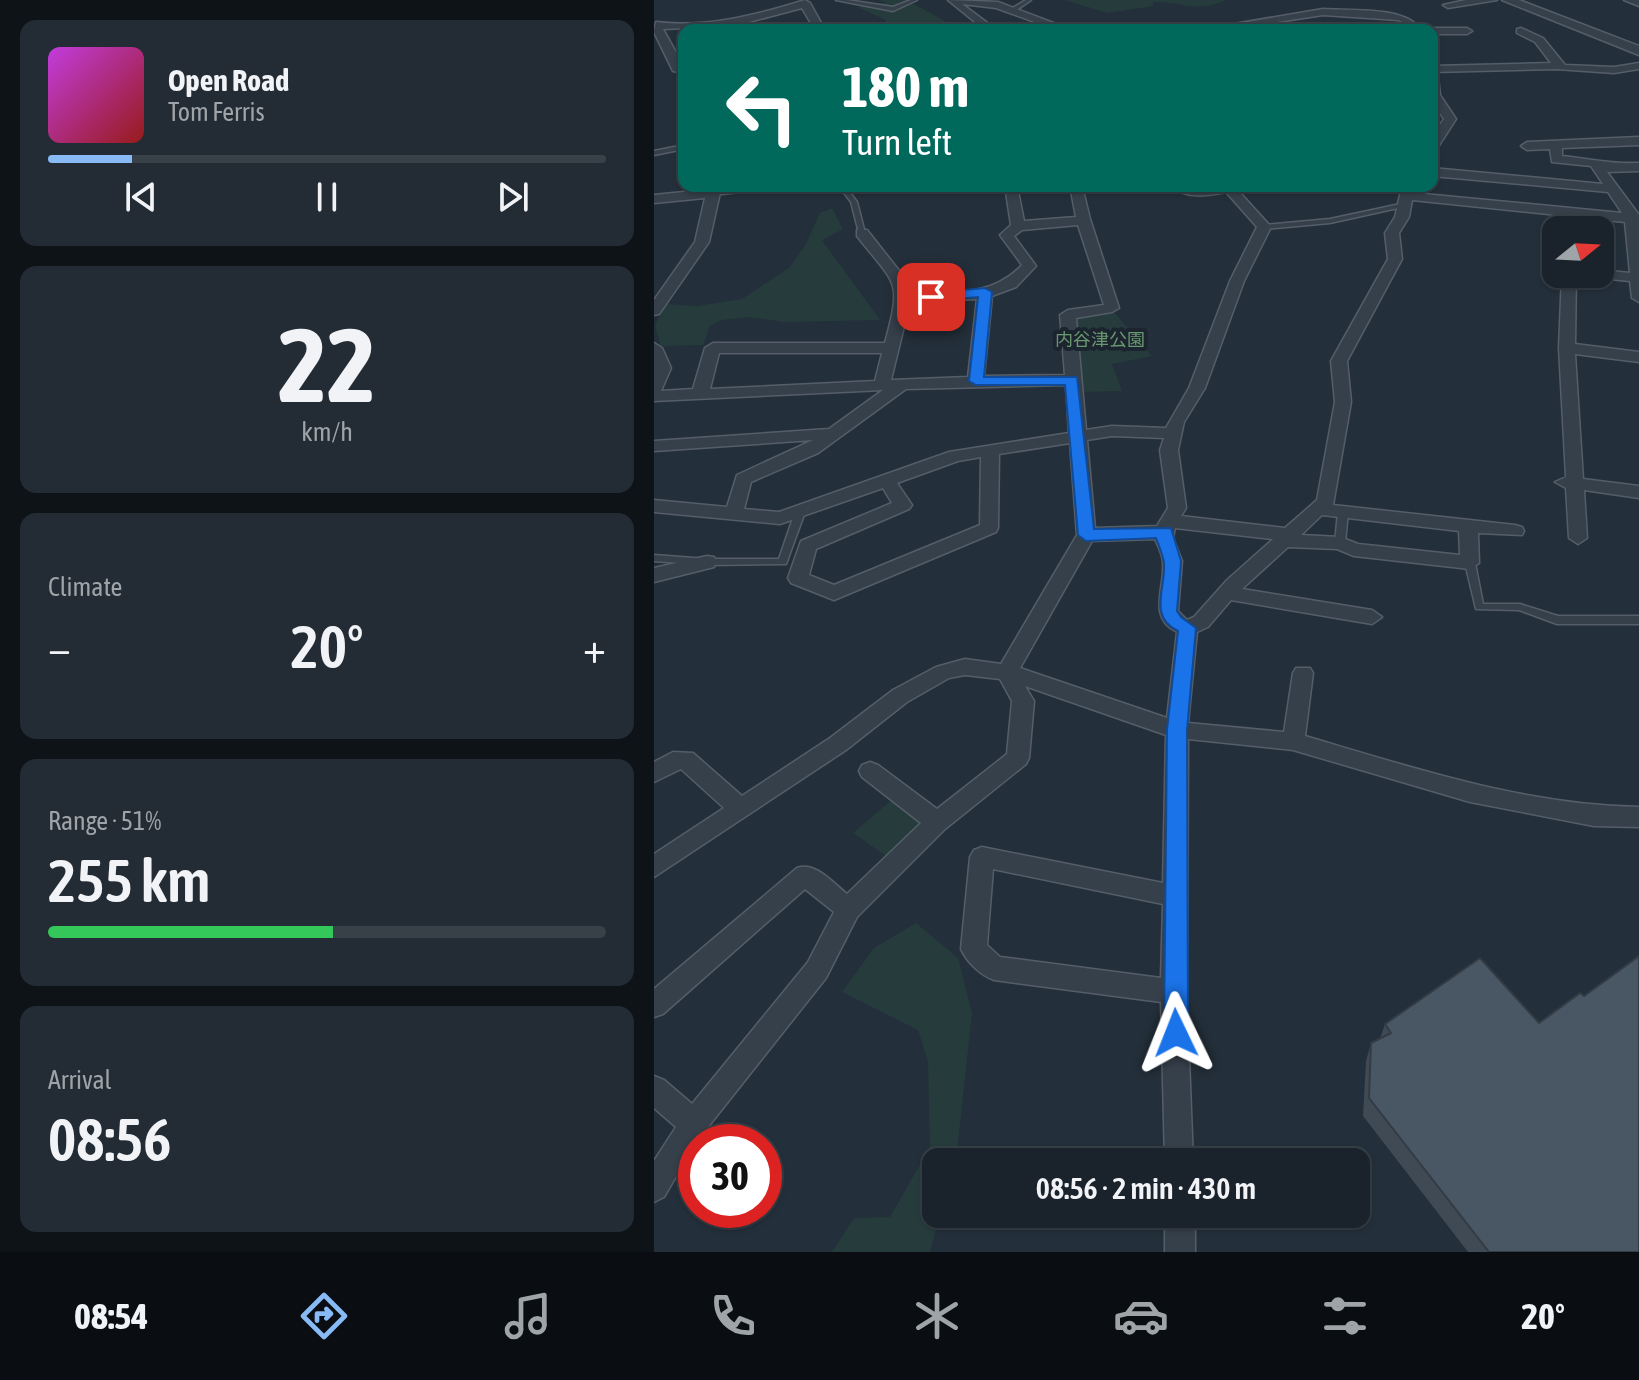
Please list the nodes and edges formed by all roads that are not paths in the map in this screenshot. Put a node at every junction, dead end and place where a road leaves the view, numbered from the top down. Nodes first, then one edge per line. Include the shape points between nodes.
1 (838, 0) edge
2 (915, 0) edge
3 (952, 0) edge
4 (1029, 0) edge
5 (1492, 0) edge
6 (1508, 0) edge
7 (1629, 0) edge
8 (810, 2) edge
9 (1639, 3) edge
10 (1448, 5) dead end
11 (1013, 10) junction
12 (1357, 13) junction
13 (1302, 14) junction
14 (757, 19) junction
15 (726, 24) edge
16 (760, 24) edge
17 (818, 24) edge
18 (984, 24) edge
19 (1051, 24) edge
20 (1251, 24) edge
21 (1305, 24) edge
22 (1352, 24) edge
23 (1412, 24) edge
24 (655, 26) edge
25 (678, 26) edge
26 (1438, 31) edge
27 (1467, 31) dead end
28 (1521, 31) dead end
29 (1639, 51) edge
30 (672, 58) junction
31 (654, 61) edge
32 (1560, 66) junction
33 (1639, 66) edge
34 (678, 69) edge
35 (1438, 69) edge
36 (1438, 102) edge
37 (1438, 132) edge
38 (1639, 141) edge
39 (1556, 145) junction
40 (1527, 146) dead end
41 (678, 148) edge
42 (654, 153) edge
43 (1639, 167) edge
44 (1599, 168) junction
45 (1438, 173) edge
46 (722, 192) edge
47 (846, 192) edge
48 (1010, 192) edge
49 (1077, 192) edge
50 (1233, 192) edge
51 (1619, 192) junction
52 (713, 193) junction
53 (1407, 196) edge
54 (654, 199) edge
55 (1567, 212) junction
56 (1567, 216) edge
57 (1636, 219) edge
58 (1083, 220) junction
59 (1018, 226) junction
60 (1264, 227) junction
61 (862, 233) joint
62 (1614, 276) edge
63 (1638, 278) edge
64 (1569, 288) edge
65 (985, 292) junction
66 (904, 298) junction
67 (1639, 298) edge
68 (654, 311) edge
69 (654, 348) edge
70 (891, 348) junction
71 (1567, 348) junction
72 (1639, 357) edge
73 (1072, 380) junction
74 (976, 381) junction
75 (882, 385) junction
76 (901, 385) junction
77 (654, 389) edge
78 (700, 394) junction
79 (654, 396) edge
80 (1173, 433) junction
81 (836, 434) junction
82 (1077, 437) junction
83 (654, 446) edge
84 (990, 449) junction
85 (887, 480) junction
86 (1568, 482) junction
87 (1639, 492) edge
88 (654, 506) edge
89 (1318, 509) junction
90 (800, 512) junction
91 (1343, 512) junction
92 (734, 514) junction
93 (1167, 526) junction
94 (1468, 526) junction
95 (1515, 531) dead end
96 (1086, 535) junction
97 (1286, 537) junction
98 (1578, 538) dead end
99 (1340, 543) junction
100 (654, 558) edge
101 (707, 562) junction
102 (1470, 563) junction
103 (654, 575) edge
104 (1228, 593) junction
105 (1372, 617) dead end
106 (1639, 620) edge
107 (1187, 628) junction
108 (1007, 672) junction
109 (1303, 673) dead end
110 (1177, 730) junction
111 (1293, 741) junction
112 (870, 771) dead end
113 (654, 773) edge
114 (740, 809) junction
115 (1639, 817) edge
116 (937, 822) junction
117 (654, 867) edge
118 (1175, 896) junction
119 (848, 909) junction
120 (1174, 992) junction
121 (654, 1005) edge
122 (654, 1090) edge
123 (694, 1124) joint
124 (1179, 1148) edge
125 (678, 1149) edge
126 (654, 1187) edge
127 (1180, 1228) edge
128 (1180, 1252) edge

1 - 2 lane via 893,9
3 - 11 street
3 - 18 street
4 - 11 lane
5 - 10 street
6 - 29 street
7 - 9 street
8 - 14 street
8 - 17 street
11 - 19 street
12 - 13 street
12 - 22 street
12 - 23 street via 1400,17
13 - 20 street
13 - 21 street
14 - 15 street
14 - 16 street
24 - 25 street
24 - 30 street
26 - 27 street
28 - 32 street via 1539,40
30 - 31 street
30 - 34 street
32 - 33 street
32 - 35 street
36 - 37 street via 1450,119
38 - 39 street
39 - 40 street
39 - 44 street via 1556,159 1595,163
41 - 42 lane
43 - 44 street
44 - 51 street
45 - 51 street
46 - 52 lane
47 - 61 lane
48 - 59 street
49 - 58 street
50 - 60 street
51 - 57 street
52 - 54 street
52 - 68 street via 702,242
53 - 55 street
53 - 60 lane via 1330,221
53 - 89 street via 1392,233 1395,259 1339,361 1343,402 1326,502
55 - 56 street
55 - 57 street
57 - 63 street
58 - 59 street
58 - 73 street via 1112,308 1068,315
59 - 65 street via 1007,235 1010,246 1029,266 1010,285
60 - 80 street
61 - 66 street via 901,282
62 - 63 street
63 - 67 street
64 - 71 street
65 - 66 street
65 - 74 street
66 - 70 street
69 - 77 street via 663,368
70 - 75 street
70 - 78 street via 713,348
71 - 72 street
71 - 86 street
73 - 74 street
73 - 82 street
74 - 76 street
75 - 76 street
75 - 78 street
76 - 81 street
78 - 79 street
80 - 82 street via 1112,431
80 - 93 street via 1169,450 1177,508
81 - 83 street
81 - 92 street via 743,479
82 - 84 street
82 - 96 street
84 - 85 street
84 - 85 street via 989,528 834,593 798,578 808,545 903,505
85 - 90 street
86 - 87 street
86 - 98 street
88 - 92 street
89 - 91 street
89 - 97 street
90 - 92 street via 780,518
90 - 101 lane via 783,562
91 - 94 street
91 - 99 lane
93 - 96 street
93 - 97 street
93 - 107 street via 1164,538 1173,561 1168,611 1174,622
94 - 95 street
94 - 102 street
96 - 108 street
97 - 99 street
97 - 104 street
99 - 102 street via 1354,550
100 - 101 lane
101 - 103 street
102 - 106 lane via 1479,607 1520,607 1557,620
104 - 105 street
104 - 107 street via 1201,622
107 - 110 street
108 - 110 street
108 - 114 street via 965,667 943,672 900,696
108 - 116 street via 1023,701 1018,758
109 - 111 street
110 - 111 street
110 - 118 street
111 - 115 street via 1470,793 1594,816
112 - 116 street
113 - 114 street via 685,759
114 - 117 street
116 - 119 street
118 - 120 street
118 - 120 street via 982,857 974,949 994,968
119 - 121 street via 805,875
119 - 123 street via 817,970
120 - 124 street
122 - 123 street
125 - 126 street
127 - 128 street

